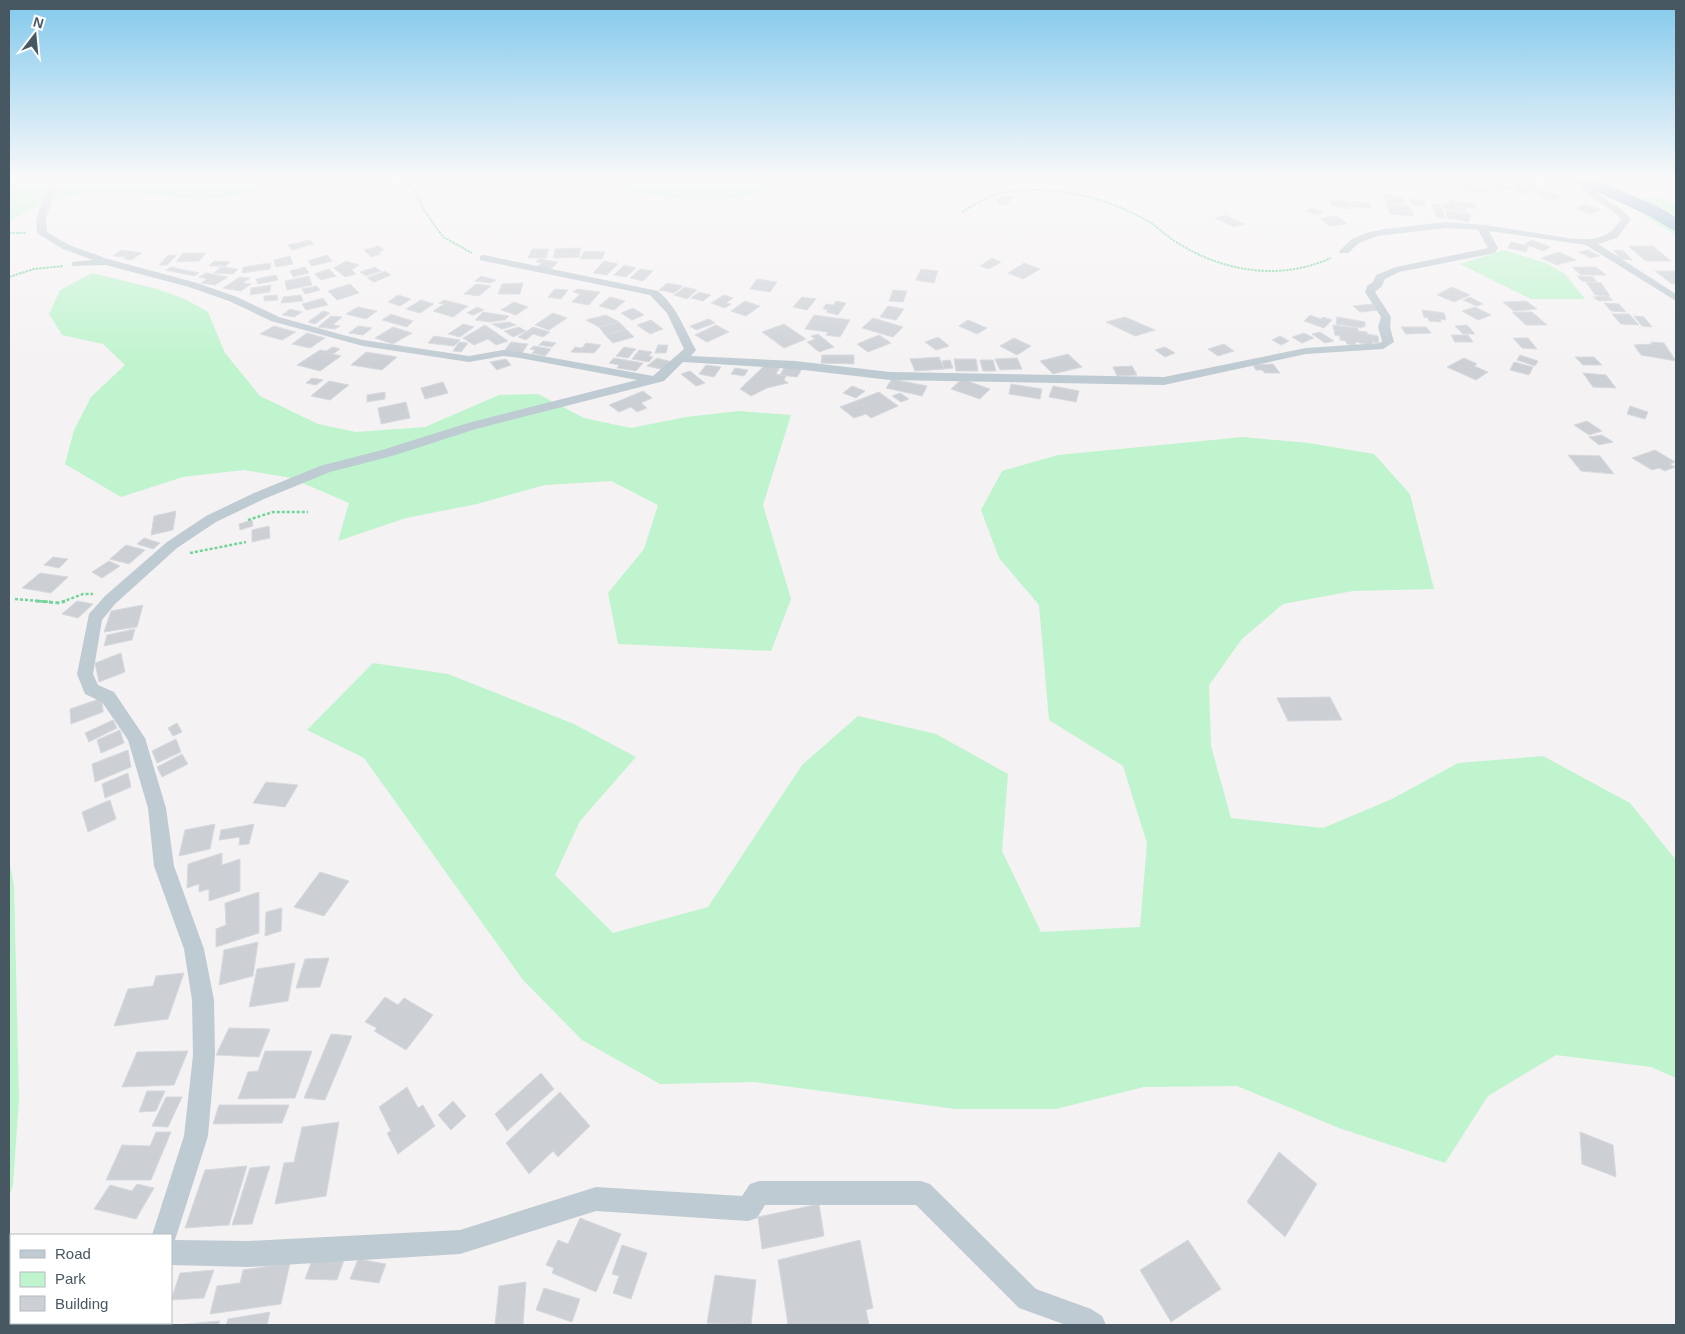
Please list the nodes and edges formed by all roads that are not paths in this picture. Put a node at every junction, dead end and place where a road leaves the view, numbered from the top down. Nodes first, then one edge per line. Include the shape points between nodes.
1 (53, 239) edge
2 (1358, 239) edge
3 (1488, 239) edge
4 (1552, 239) edge
5 (1604, 239) edge
6 (1588, 242) junction
7 (1344, 250) road end
8 (484, 258) road end
9 (109, 262) junction
10 (76, 264) road end
11 (1676, 298) edge
12 (681, 359) junction
13 (654, 379) junction
14 (164, 1234) edge
15 (172, 1252) edge
16 (1093, 1325) edge

1 - 9 street
2 - 7 street
3 - 12 street via 1493,248 1491,251 1396,270 1380,277 1370,292 1386,318 1384,327 1388,342 1383,346 1306,351 1164,381 890,376 795,365
4 - 6 street
5 - 6 street
6 - 11 street
8 - 12 street via 654,293 667,304 679,323 690,350
9 - 10 street
9 - 13 street via 193,284 275,319 363,343 469,359 502,353 520,355
12 - 13 street via 660,378
13 - 14 street via 472,426 325,469 211,519 155,559 94,618 85,674 92,689 108,698 136,738 157,808 164,866 194,949 203,1000 204,1055 196,1136
15 - 16 street via 248,1254 460,1242 596,1199 748,1209 759,1193 921,1193 1028,1299

